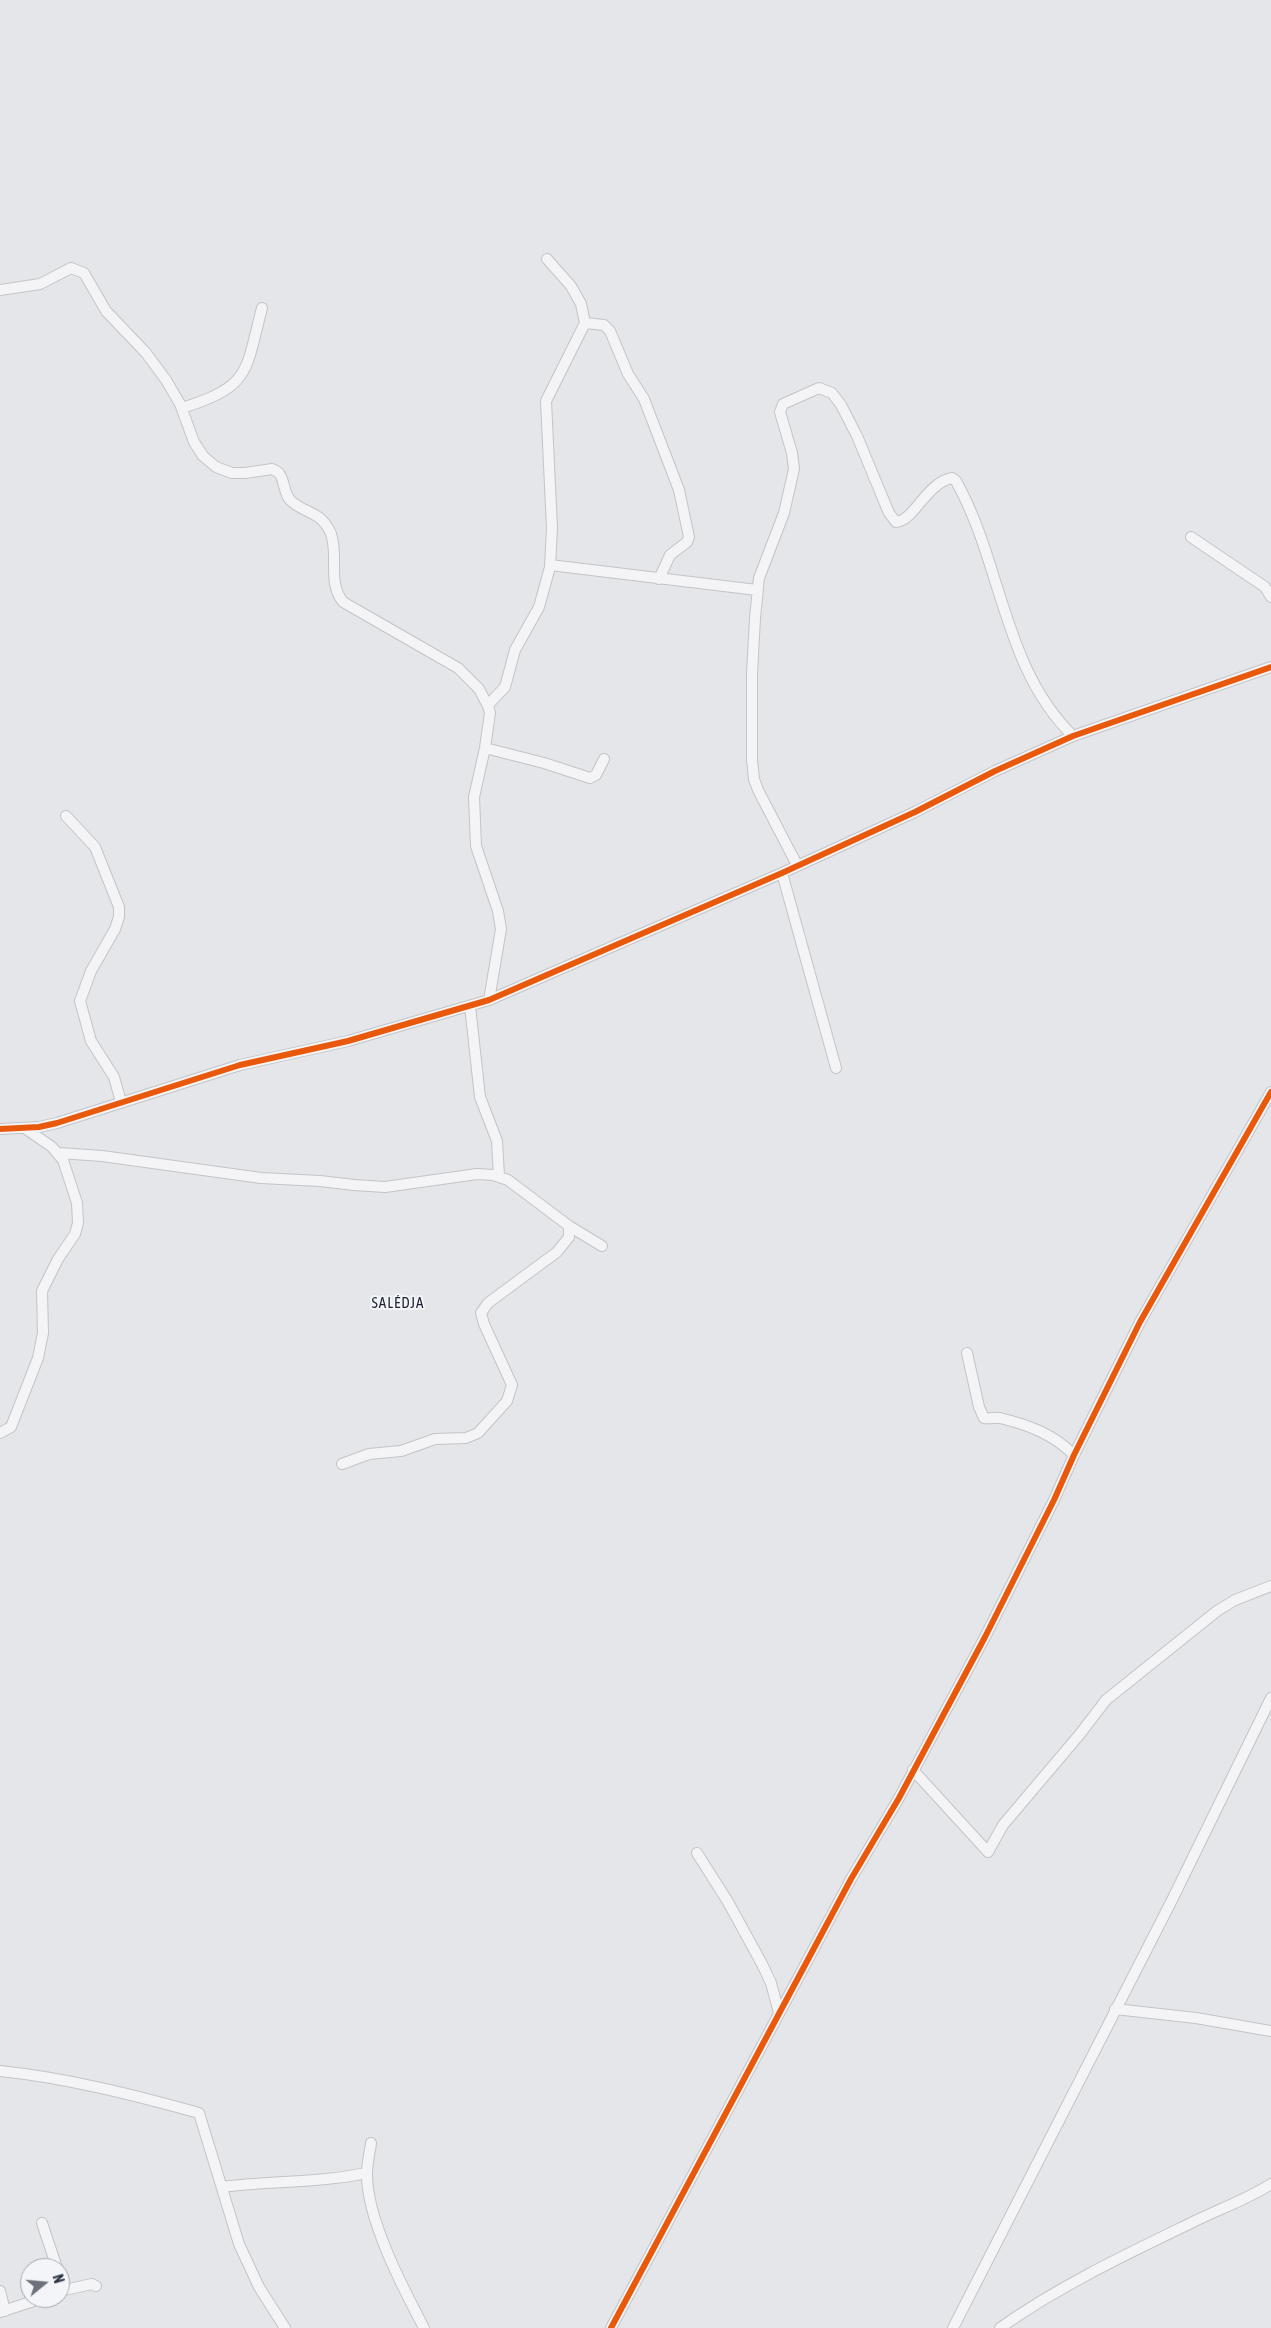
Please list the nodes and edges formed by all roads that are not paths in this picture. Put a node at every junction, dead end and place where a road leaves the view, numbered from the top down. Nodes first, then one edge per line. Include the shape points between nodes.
1 (547, 259) dead end
2 (0, 290) edge
3 (262, 308) dead end
4 (585, 323) junction
5 (182, 408) junction
6 (1191, 537) dead end
7 (550, 564) junction
8 (659, 579) junction
9 (757, 590) junction
10 (1271, 597) edge
11 (1271, 667) edge
12 (488, 705) junction
13 (1073, 736) junction
14 (485, 748) junction
15 (604, 759) dead end
16 (66, 816) dead end
17 (797, 866) junction
18 (782, 873) junction
19 (489, 1000) junction
20 (470, 1006) junction
21 (836, 1068) dead end
22 (1271, 1092) edge
23 (121, 1102) junction
24 (0, 1129) edge
25 (26, 1129) junction
26 (59, 1153) junction
27 (499, 1176) junction
28 (569, 1226) junction
29 (602, 1246) dead end
30 (967, 1353) dead end
31 (0, 1434) edge
32 (1074, 1456) junction
33 (342, 1464) dead end
34 (1271, 1586) edge
35 (1271, 1698) edge
36 (913, 1770) junction
37 (696, 1853) dead end
38 (1115, 2008) junction
39 (779, 2013) junction
40 (1271, 2031) edge
41 (0, 2071) edge
42 (371, 2143) dead end
43 (366, 2173) junction
44 (1271, 2184) edge
45 (222, 2188) junction
46 (42, 2223) dead end
47 (54, 2258) edge
48 (96, 2286) dead end
49 (70, 2289) edge
50 (0, 2291) edge
51 (20, 2305) edge
52 (2, 2311) edge
53 (285, 2328) edge
54 (424, 2328) edge
55 (611, 2328) edge
56 (953, 2328) edge
57 (1000, 2328) edge

1 - 4 street via 571,286 581,304
2 - 5 street via 40,284 71,268 79,270 88,279 106,311 142,348 166,380
3 - 5 street via 250,356 240,378 218,396
4 - 7 street via 546,401 552,528
4 - 8 street via 604,326 610,331 628,374 644,399 679,490 689,537 670,555
5 - 12 street via 197,448 212,464 239,474 275,470 289,499 326,524 332,539 336,589 343,602 458,668 479,689
6 - 10 street via 1266,587
7 - 8 street
7 - 12 street via 539,607 515,650 505,687
8 - 9 street
9 - 13 street via 784,513 794,469 780,408 816,388 822,388 832,394 845,413 893,520 899,522 904,519 938,483 952,478 956,481 973,518 1028,674 1052,712
9 - 17 street via 752,674 754,779
11 - 13 street
12 - 14 street via 490,713
13 - 17 street
14 - 15 street via 590,778 596,775
14 - 19 street via 474,797 476,846 501,929
16 - 23 street via 95,847 118,907 115,929 91,971 80,1001 90,1041 114,1077
17 - 18 street
18 - 19 street
18 - 21 street
19 - 20 street
20 - 23 street via 348,1041 240,1065
20 - 27 street via 480,1098 497,1141
22 - 32 street via 1154,1296
23 - 25 street via 57,1123
24 - 25 street
25 - 26 street
26 - 27 street via 261,1178 385,1187 477,1174
26 - 31 street via 77,1203 78,1223 42,1291 43,1333 38,1358 11,1427
27 - 28 street
28 - 29 street
28 - 33 street via 569,1237 557,1252 488,1303 481,1313 512,1385 511,1393 498,1414 478,1433 466,1438 435,1439 401,1450 368,1454
30 - 32 street via 984,1418 998,1418 1040,1430
32 - 36 street via 985,1637
34 - 36 street via 1234,1600 1217,1611 1106,1700 1003,1826 988,1852
35 - 38 street
36 - 39 street
37 - 39 street via 762,1964
38 - 40 street
38 - 56 street
39 - 55 street
41 - 45 street via 58,2079 199,2113
42 - 43 street
43 - 45 street via 333,2180 285,2180
43 - 54 street via 372,2212 406,2294
44 - 57 street via 1094,2272
45 - 53 street via 251,2272
46 - 47 street
48 - 49 street
50 - 52 street
51 - 52 street

